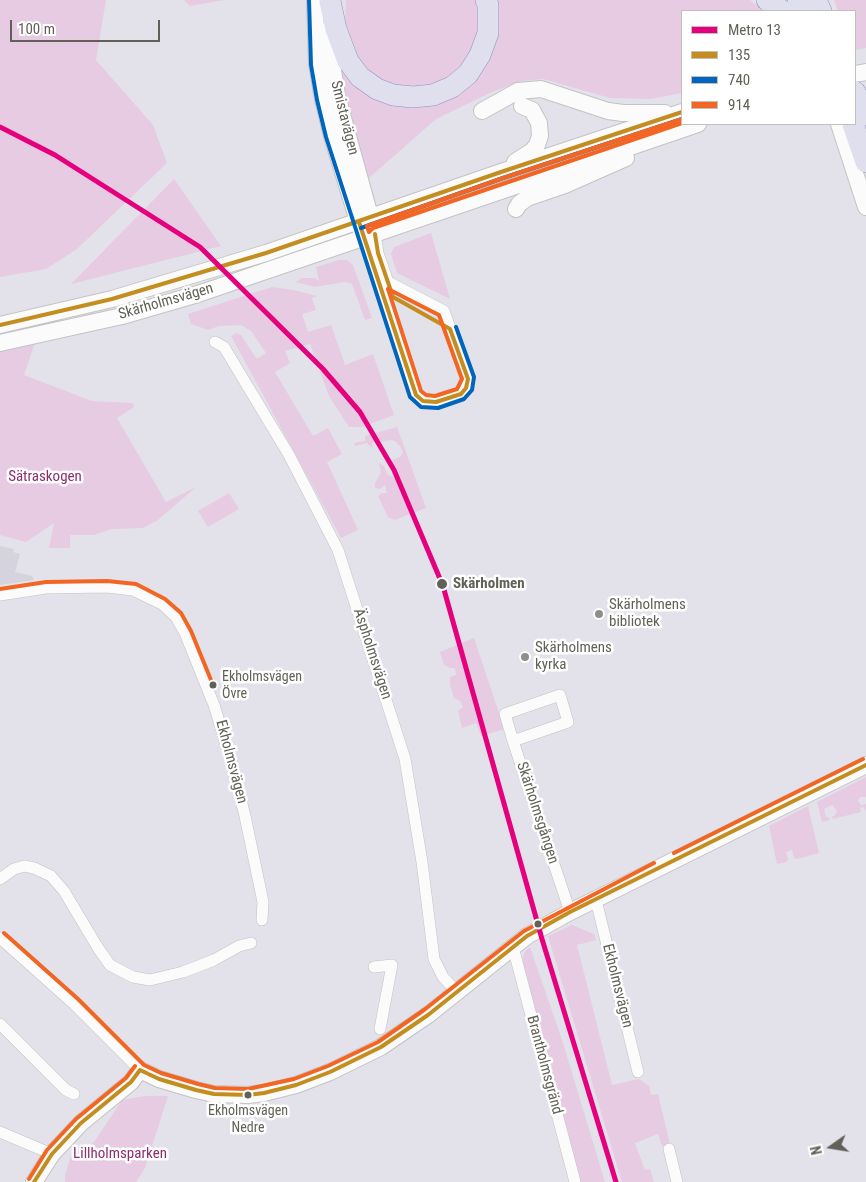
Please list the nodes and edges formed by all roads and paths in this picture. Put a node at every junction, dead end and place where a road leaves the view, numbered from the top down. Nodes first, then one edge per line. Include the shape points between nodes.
1 (325, 0) edge
2 (486, 0) edge
3 (767, 0) edge
4 (781, 10) edge
5 (856, 93) edge
6 (522, 106) dead end
7 (482, 110) dead end
8 (681, 111) edge
9 (681, 111) edge
10 (866, 115) edge
11 (695, 125) edge
12 (839, 125) edge
13 (853, 125) edge
14 (671, 133) junction
15 (866, 162) edge
16 (501, 172) junction
17 (866, 207) edge
18 (516, 209) dead end
19 (365, 220) junction
20 (369, 236) junction
21 (0, 325) edge
22 (215, 342) dead end
23 (0, 343) edge
24 (0, 595) edge
25 (514, 741) junction
26 (866, 765) edge
27 (0, 878) edge
28 (596, 900) junction
29 (570, 912) junction
30 (262, 920) dead end
31 (0, 938) edge
32 (251, 943) dead end
33 (513, 947) junction
34 (374, 968) dead end
35 (457, 992) junction
36 (0, 1024) edge
37 (380, 1029) dead end
38 (140, 1070) junction
39 (638, 1072) dead end
40 (74, 1094) dead end
41 (0, 1132) edge
42 (669, 1149) dead end
43 (52, 1154) junction
44 (34, 1182) edge
45 (575, 1182) edge
46 (677, 1182) edge

1 - 2 highway via 348,61 360,77 377,89 412,97 446,90 468,74 488,33
1 - 19 main road, Smistavägen via 337,96
3 - 4 highway
5 - 10 highway
6 - 16 main road via 532,110 540,123 540,136 532,152
7 - 9 main road via 518,91 541,89 608,111
8 - 16 main road, Skärholmsvägen
11 - 14 main road, Skärholmsvägen
12 - 17 main road
13 - 15 highway
14 - 18 main road via 636,153 526,198
14 - 20 main road, Skärholmsvägen
16 - 19 main road, Skärholmsvägen
19 - 20 main road, Smistavägen
19 - 21 main road, Skärholmsvägen via 112,298
20 - 20 street via 416,394 423,401 436,402 461,394 468,379 444,312 388,282
20 - 23 main road, Skärholmsvägen via 173,302
22 - 35 street, Äspholmsvägen via 224,347 289,455 338,550 405,759 434,959 443,977
24 - 30 street, Ekholmsvägen via 46,588 133,590 162,604 176,617 214,705 231,760 263,902
25 - 25 street, Skärholmsgången via 504,714 560,695 568,722
25 - 29 street, Skärholmsgången
26 - 28 main road
27 - 32 street via 24,866 51,876 64,891 110,965 133,977 150,980 183,972
28 - 29 main road
28 - 39 street, Ekholmsvägen
29 - 33 main road
31 - 38 street via 74,1004
33 - 35 main road
33 - 45 street, Brantholmsgränd
34 - 37 street via 392,965
35 - 38 main road via 381,1047 330,1072 280,1090 248,1095 214,1094
36 - 40 street via 66,1090
38 - 43 main road
41 - 43 street
42 - 46 street
43 - 44 main road

